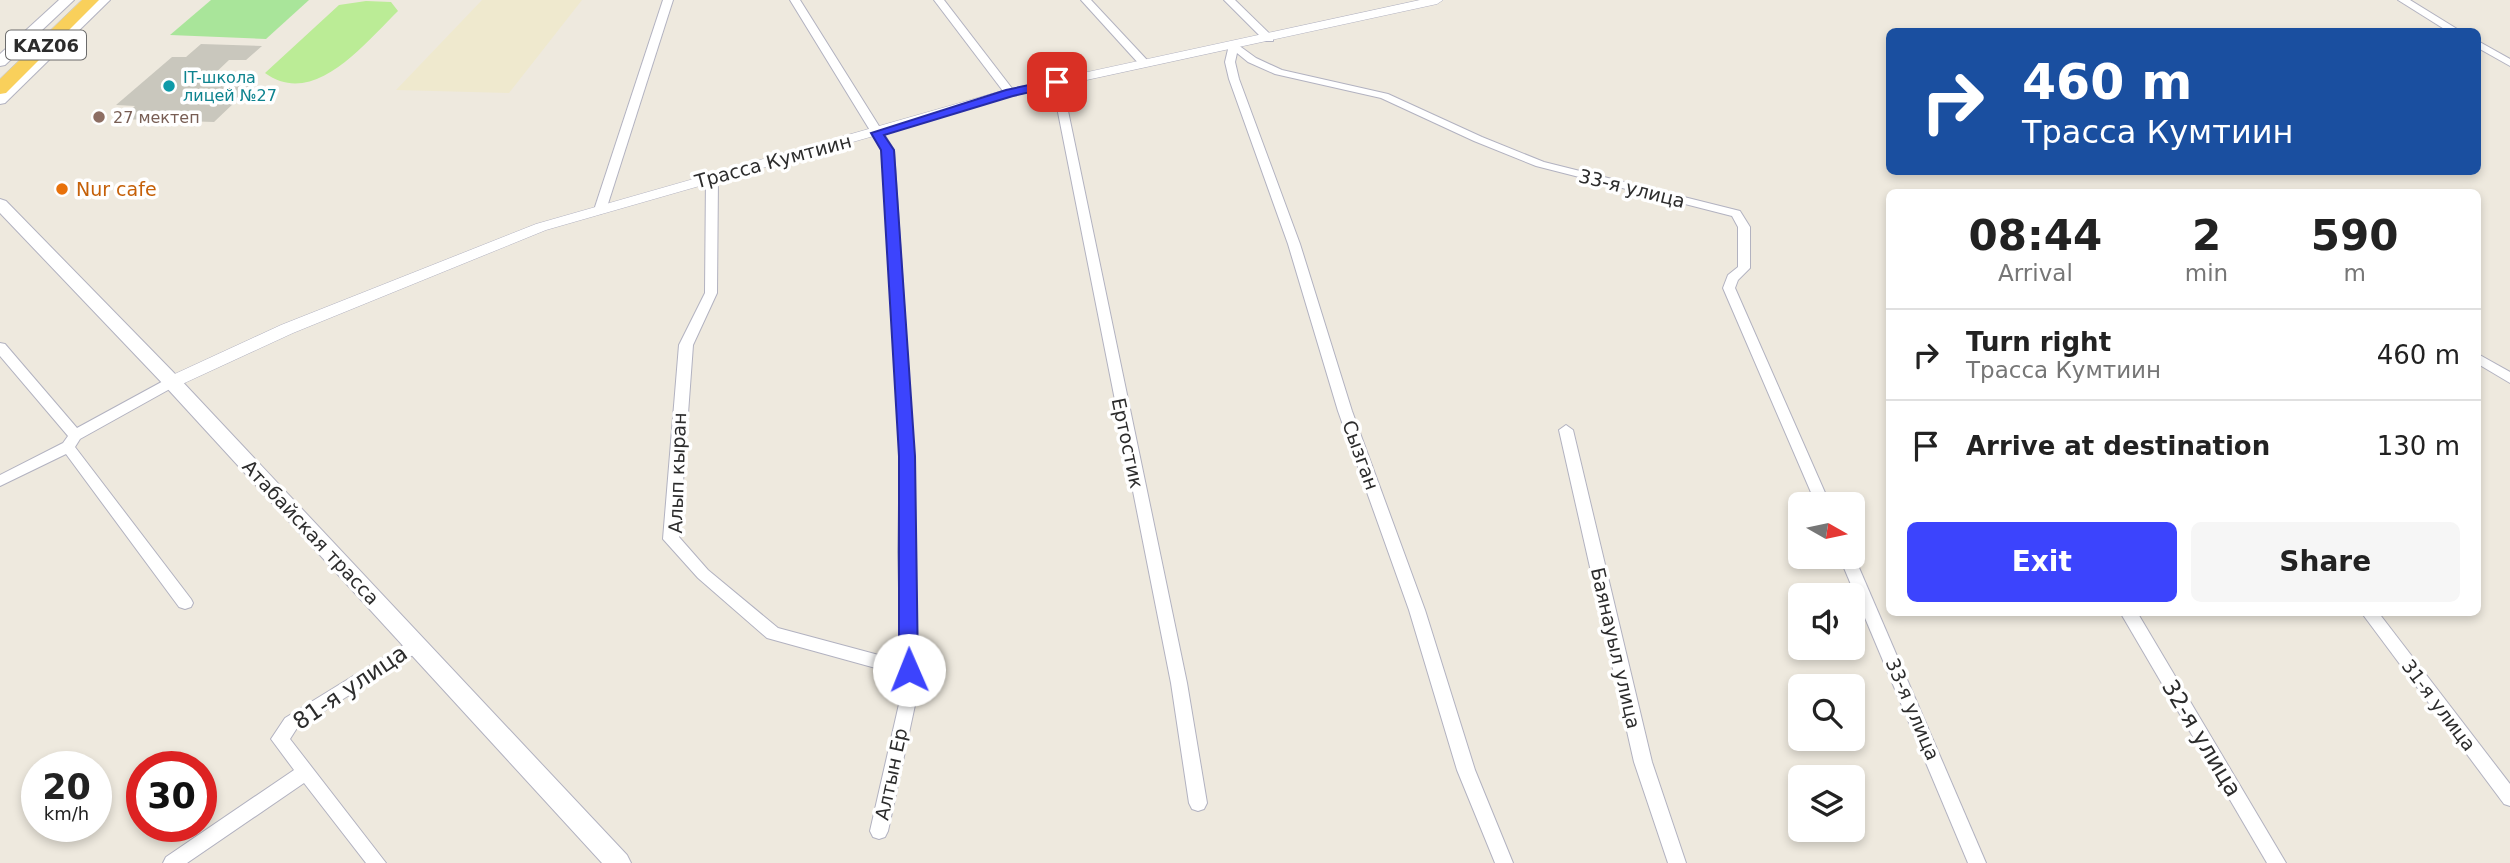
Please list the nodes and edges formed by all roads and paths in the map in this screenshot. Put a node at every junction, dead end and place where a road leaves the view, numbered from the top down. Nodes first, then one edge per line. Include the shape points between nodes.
1 (66, 0) edge
2 (79, 0) edge
3 (91, 0) edge
4 (103, 0) edge
5 (668, 0) edge
6 (795, 0) edge
7 (939, 0) edge
8 (1086, 0) edge
9 (1229, 0) edge
10 (1437, 0) edge
11 (2403, 0) edge
12 (2450, 28) edge
13 (1269, 39) junction
14 (1234, 45) junction
15 (2481, 46) edge
16 (0, 62) edge
17 (2510, 62) edge
18 (1144, 63) junction
19 (0, 76) edge
20 (1057, 82) junction
21 (0, 89) edge
22 (1010, 93) junction
23 (0, 100) edge
24 (877, 133) junction
25 (712, 177) junction
26 (0, 204) edge
27 (600, 210) junction
28 (0, 347) edge
29 (2481, 360) edge
30 (2510, 378) edge
31 (172, 382) junction
32 (1566, 430) dead end
33 (71, 441) junction
34 (0, 481) edge
35 (1818, 492) edge
36 (1852, 569) edge
37 (185, 603) dead end
38 (2130, 616) edge
39 (2372, 616) edge
40 (415, 645) junction
41 (909, 670) junction
42 (306, 772) junction
43 (2510, 798) edge
44 (1198, 803) dead end
45 (879, 831) dead end
46 (172, 863) edge
47 (377, 863) edge
48 (618, 863) edge
49 (1504, 863) edge
50 (1677, 863) edge
51 (1978, 863) edge
52 (2277, 863) edge

1 - 16 main road
2 - 19 highway, KАZ06
3 - 21 highway, KАZ06
4 - 23 main road
5 - 27 street
6 - 24 street, Алтын Ер
7 - 22 street
8 - 18 street
9 - 13 street
10 - 13 street, Трасса Кумтиин
11 - 12 street
13 - 14 street, Трасса Кумтиин
14 - 18 street, Трасса Кумтиин
14 - 35 street, 33-я улица via 1252,60 1279,72 1384,96 1540,164 1736,214 1744,227 1744,268 1732,278 1729,288
14 - 49 street, Сызган via 1230,62 1234,79 1417,610 1466,770
15 - 17 street
18 - 20 street, Трасса Кумтиин
20 - 22 street, Трасса Кумтиин
20 - 44 street, Ертостик via 1179,683
22 - 24 street, Трасса Кумтиин
24 - 25 street, Трасса Кумтиин
24 - 41 street, Алтын Ер via 888,150 907,456
25 - 27 street, Трасса Кумтиин
25 - 41 street, Алып кыран via 711,293 685,345 671,539 703,574 773,633
26 - 31 main road, Атабайская трасса
27 - 31 street, Трасса Кумтиин via 541,227 287,328
28 - 33 street
29 - 30 street
31 - 33 street
31 - 40 main road, Атабайская трасса
32 - 50 street, Баянауыл улица via 1643,762
33 - 34 street
33 - 37 street
36 - 51 street, 33-я улица
38 - 52 street, 32-я улица
39 - 43 street, 31-я улица
40 - 42 street, 81-я улица via 291,723 280,739
40 - 48 main road, Атабайская трасса
41 - 45 street, Алтын Ер via 910,691
42 - 46 street
42 - 47 street, 81-я улица

